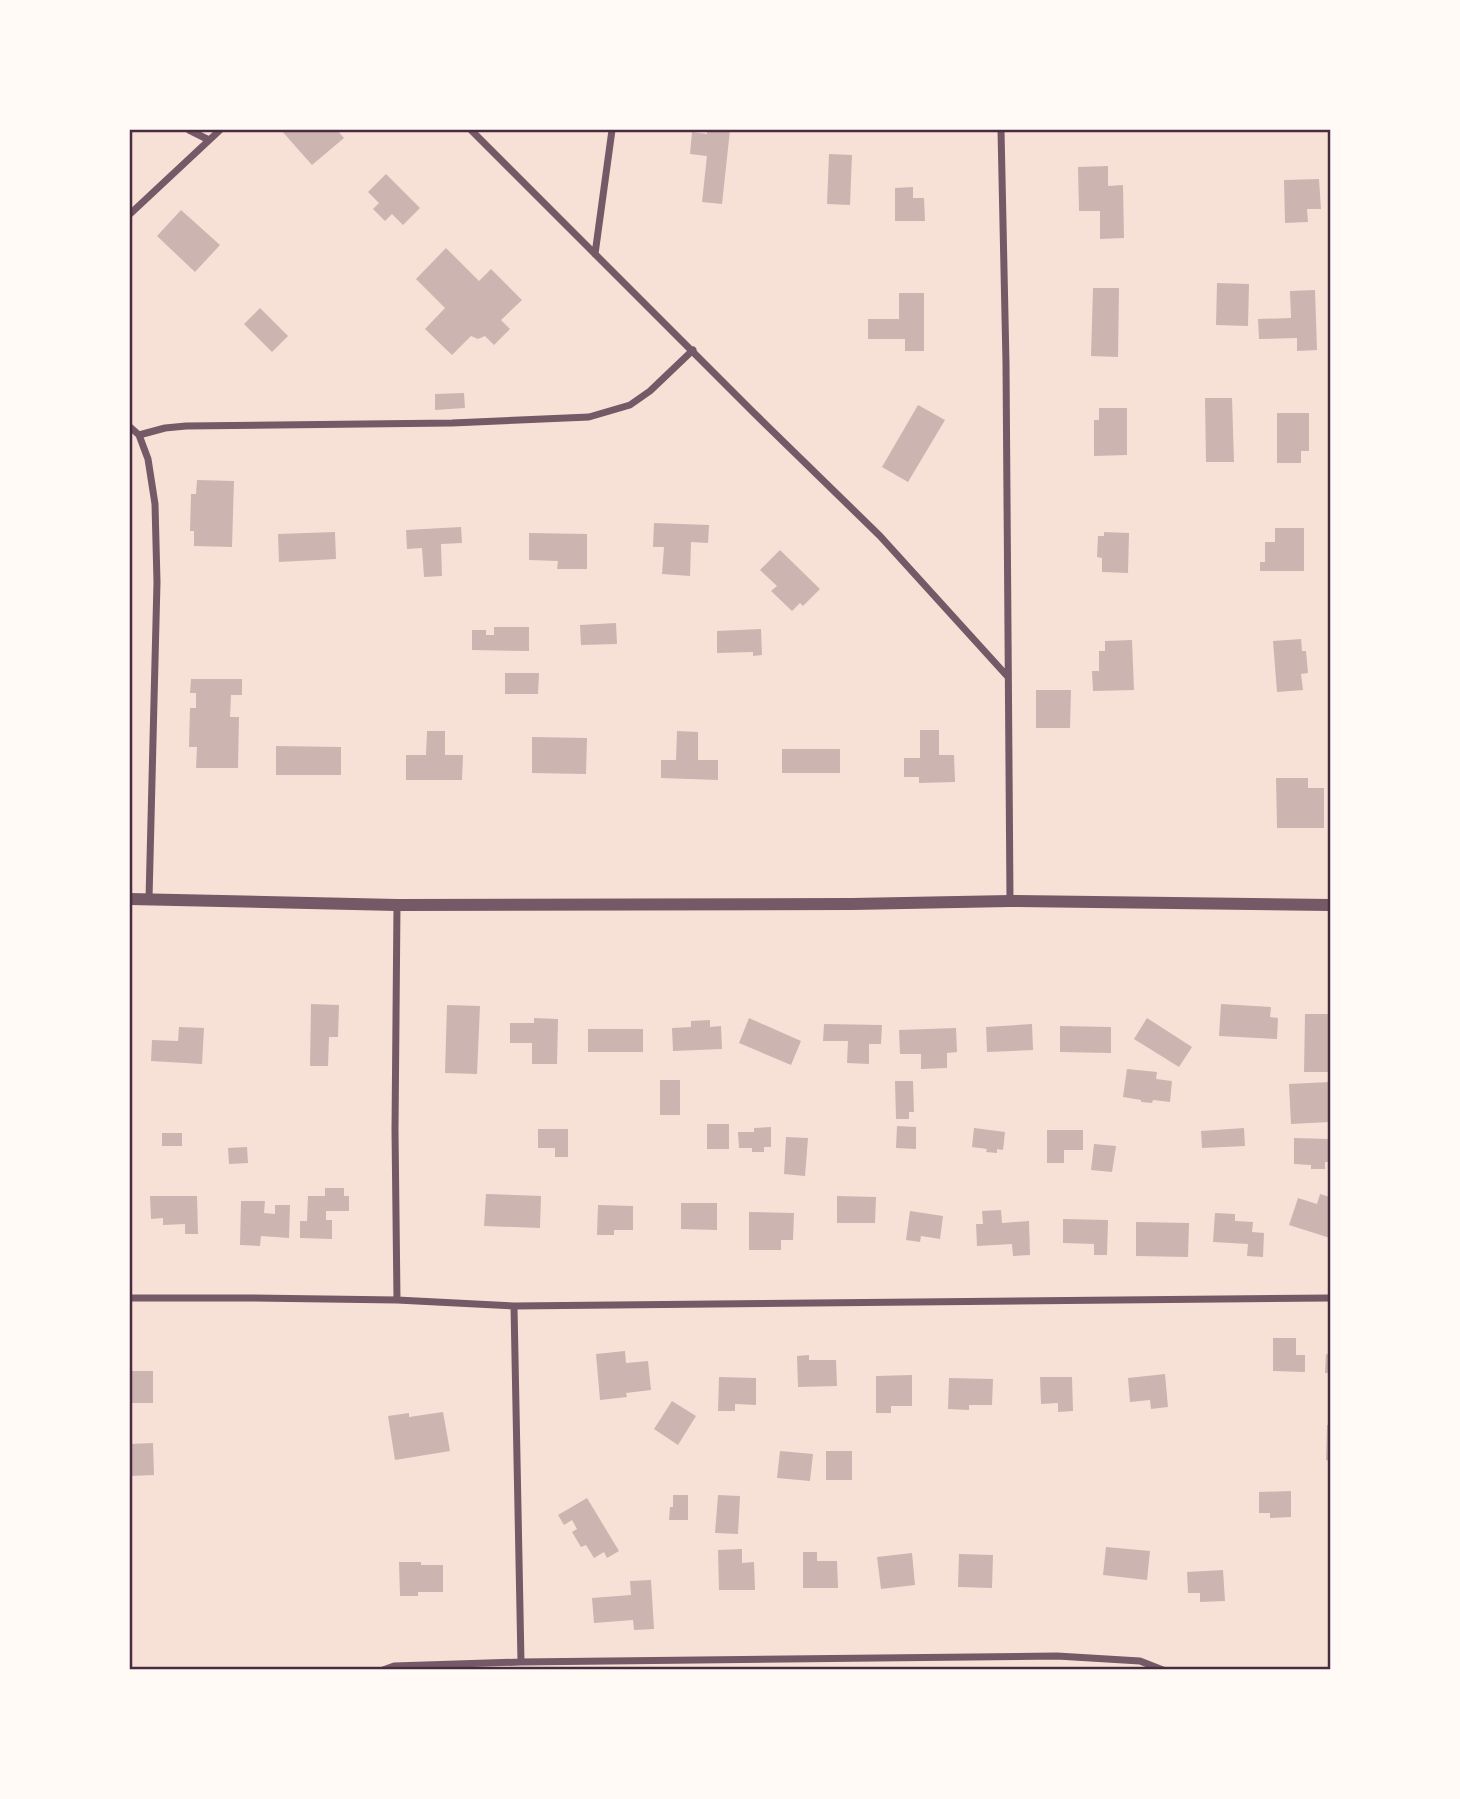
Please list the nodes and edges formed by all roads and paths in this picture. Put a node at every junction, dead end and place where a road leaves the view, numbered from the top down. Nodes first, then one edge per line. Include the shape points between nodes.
1 (189, 130) edge
2 (220, 130) edge
3 (471, 130) edge
4 (612, 130) edge
5 (1001, 130) edge
6 (209, 139) junction
7 (130, 214) edge
8 (595, 254) junction
9 (693, 351) junction
10 (130, 427) edge
11 (139, 435) junction
12 (1008, 677) junction
13 (130, 899) edge
14 (149, 899) junction
15 (1010, 901) junction
16 (397, 905) junction
17 (1331, 905) edge
18 (130, 1298) edge
19 (1331, 1298) edge
20 (397, 1300) junction
21 (514, 1306) junction
22 (521, 1662) junction
23 (383, 1670) edge
24 (1163, 1670) edge

1 - 6 street
2 - 6 street
3 - 8 street
4 - 8 street
5 - 12 street
5 - 15 street
6 - 7 street
8 - 9 street
9 - 11 street via 629,405 589,417 186,426
9 - 12 street via 880,536
10 - 11 street
11 - 14 street via 155,504 157,583
12 - 15 street
13 - 14 street
14 - 16 street
15 - 16 street
15 - 17 street
16 - 20 street
18 - 20 street
19 - 21 street
20 - 21 street
21 - 22 street
22 - 23 street
22 - 24 street via 1057,1656 1140,1661

